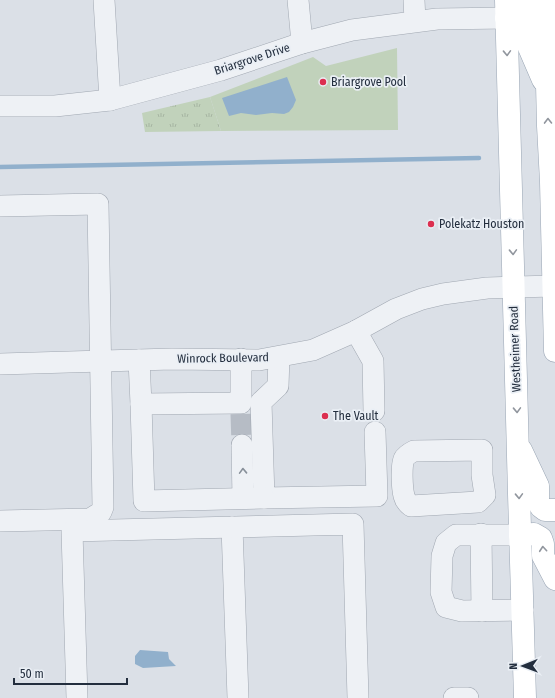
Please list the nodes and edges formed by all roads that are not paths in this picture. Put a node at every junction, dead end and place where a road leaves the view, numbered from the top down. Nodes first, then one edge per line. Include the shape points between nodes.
1 (104, 0) edge
2 (298, 0) edge
3 (414, 0) edge
4 (523, 0) edge
5 (506, 9) edge
6 (549, 11) edge
7 (415, 21) junction
8 (302, 43) junction
9 (547, 91) junction
10 (110, 100) junction
11 (0, 106) edge
12 (0, 206) edge
13 (553, 286) junction
14 (514, 287) junction
15 (356, 330) junction
16 (555, 351) edge
17 (279, 357) junction
18 (241, 359) junction
19 (139, 360) junction
20 (102, 361) junction
21 (0, 364) edge
22 (261, 402) junction
23 (140, 404) junction
24 (241, 408) junction
25 (374, 411) dead end
26 (375, 432) dead end
27 (518, 443) junction
28 (242, 444) tunnel mouth
29 (485, 495) joint
30 (243, 498) junction
31 (264, 498) junction
32 (555, 510) edge
33 (0, 521) edge
34 (232, 527) junction
35 (481, 534) junction
36 (520, 535) junction
37 (555, 579) edge
38 (523, 610) junction
39 (482, 611) junction
40 (77, 698) edge
41 (238, 698) edge
42 (358, 698) edge
43 (454, 698) edge
44 (468, 698) edge
45 (525, 698) edge

1 - 10 street
2 - 8 street
3 - 7 street
4 - 6 main road via 529,12
5 - 7 street, Briargrove Drive
5 - 9 main road via 525,27 527,43
5 -> 14 main road, Westheimer Road
6 - 9 main road
7 - 8 street, Briargrove Drive via 352,30
8 - 10 street, Briargrove Drive via 221,70
13 -> 9 main road
10 - 11 street, Briargrove Drive via 55,106
12 - 20 street via 98,204
13 - 14 street, Winrock Boulevard
13 - 16 main road
14 - 15 street, Winrock Boulevard via 470,290 422,299 396,309
14 -> 27 main road, Westheimer Road
15 - 17 street, Winrock Boulevard via 313,350
15 - 25 street via 373,361
17 - 18 street, Winrock Boulevard
17 - 22 street via 278,386
18 - 19 street, Winrock Boulevard
18 - 24 street
19 - 20 street, Winrock Boulevard
19 - 23 street
20 - 21 street, Winrock Boulevard
20 - 33 street via 101,512 90,519
22 - 24 street
22 - 31 street
23 - 24 street
23 - 30 street via 144,502
26 - 31 street via 377,496
27 - 32 main road via 538,486 540,507
27 -> 36 main road, Westheimer Road
30 -> 28 street
29 - 29 street via 478,502 411,506 404,496 404,458 414,451 482,450
30 - 31 street
34 - 40 street via 72,531
34 - 41 street
34 - 42 street via 353,524
35 - 36 street
35 - 39 street
35 - 39 street via 456,535 446,543 442,556 442,592 446,607 462,611
37 -> 36 main road via 543,556 541,538 534,534
36 - 38 main road, Westheimer Road
38 - 39 street
38 - 45 main road, Westheimer Road
43 - 44 street

